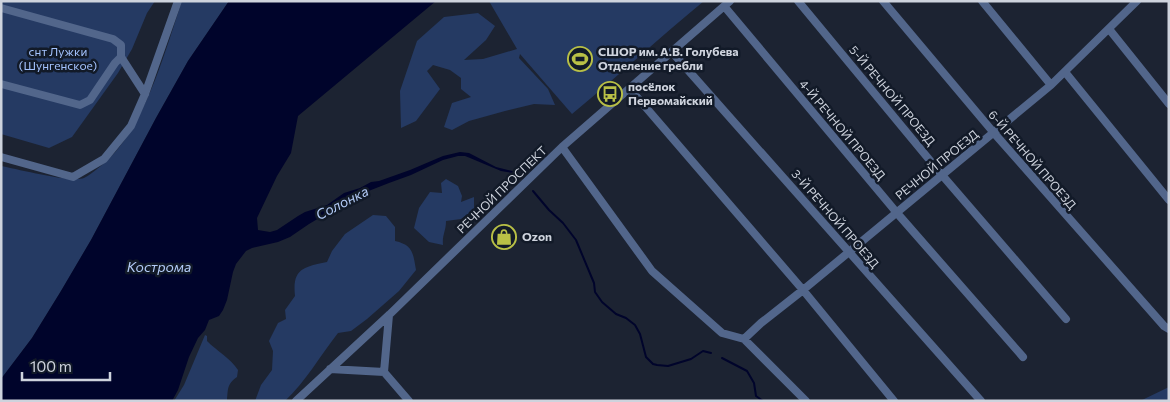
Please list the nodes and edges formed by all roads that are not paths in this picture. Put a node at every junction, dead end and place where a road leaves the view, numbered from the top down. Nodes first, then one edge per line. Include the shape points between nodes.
1 (178, 1) edge
2 (798, 1) edge
3 (883, 1) edge
4 (982, 1) edge
5 (1137, 1) edge
6 (727, 4) edge
7 (1, 8) edge
8 (1109, 29) junction
9 (672, 52) junction
10 (121, 56) junction
11 (1065, 72) junction
12 (1, 84) edge
13 (1051, 85) junction
14 (630, 89) junction
15 (145, 94) junction
16 (1169, 104) edge
17 (994, 133) junction
18 (562, 147) junction
19 (1, 157) edge
20 (942, 175) junction
21 (1169, 200) edge
22 (897, 213) junction
23 (849, 252) junction
24 (803, 290) junction
25 (389, 315) junction
26 (1066, 319) dead end
27 (1169, 329) edge
28 (744, 339) junction
29 (1023, 357) dead end
30 (330, 368) junction
31 (384, 372) junction
32 (296, 401) edge
33 (409, 401) edge
34 (806, 401) edge
35 (894, 401) edge
36 (981, 401) edge

1 - 15 street
2 - 20 street, 5-Й РЕЧНОЙ ПРОЕЗД
3 - 17 street, 6-Й РЕЧНОЙ ПРОЕЗД
4 - 13 street
5 - 8 street, РЕЧНОЙ ПРОЕЗД
6 - 9 street, РЕЧНОЙ ПРОСПЕКТ
6 - 22 street, 4-Й РЕЧНОЙ ПРОЕЗД
7 - 10 street via 113,39 120,45
8 - 11 street, РЕЧНОЙ ПРОЕЗД
8 - 16 street
9 - 14 street, РЕЧНОЙ ПРОСПЕКТ
9 - 23 street, 3-Й РЕЧНОЙ ПРОЕЗД
10 - 12 street via 90,100 80,105
10 - 15 street
11 - 13 street, РЕЧНОЙ ПРОЕЗД
11 - 21 street
13 - 17 street, РЕЧНОЙ ПРОЕЗД
14 - 18 street, РЕЧНОЙ ПРОСПЕКТ
14 - 24 street
15 - 19 street via 131,126 104,159 73,178
17 - 20 street, РЕЧНОЙ ПРОЕЗД
17 - 27 street, 6-Й РЕЧНОЙ ПРОЕЗД
18 - 25 street, РЕЧНОЙ ПРОСПЕКТ
18 - 28 street via 652,271 722,333
20 - 22 street, РЕЧНОЙ ПРОЕЗД
20 - 26 street, 5-Й РЕЧНОЙ ПРОЕЗД
22 - 23 street, РЕЧНОЙ ПРОЕЗД
22 - 29 street, 4-Й РЕЧНОЙ ПРОЕЗД
23 - 24 street, РЕЧНОЙ ПРОЕЗД
23 - 36 street, 3-Й РЕЧНОЙ ПРОЕЗД
24 - 28 street, РЕЧНОЙ ПРОЕЗД
24 - 35 street
25 - 30 street, РЕЧНОЙ ПРОСПЕКТ
25 - 31 street
28 - 34 street
30 - 31 street
30 - 32 street, РЕЧНОЙ ПРОСПЕКТ
31 - 33 street

